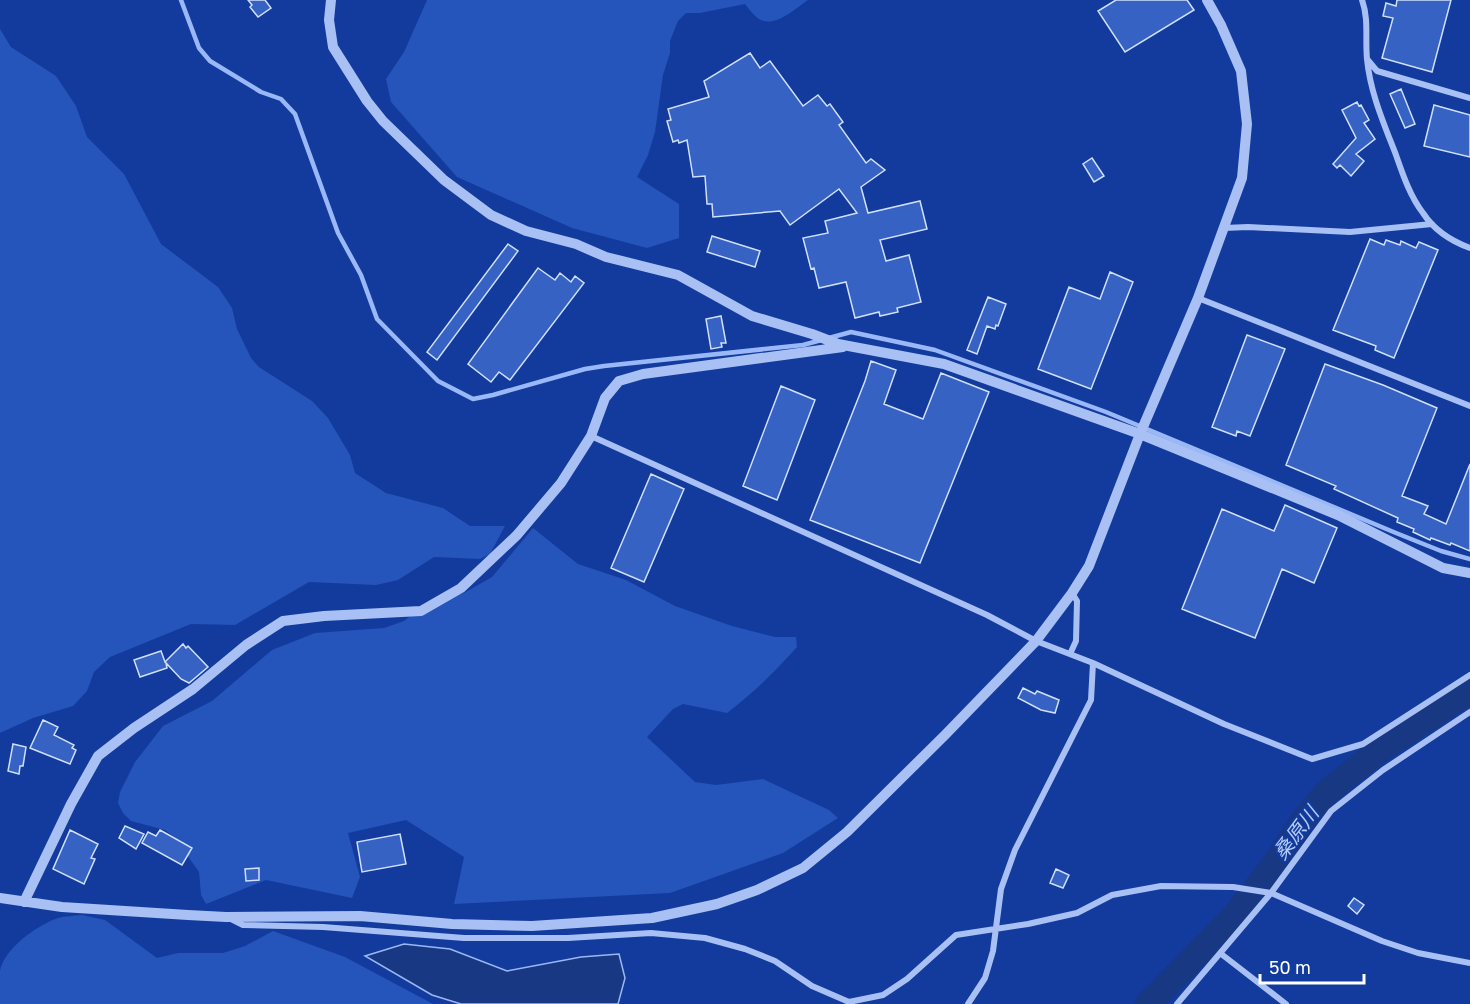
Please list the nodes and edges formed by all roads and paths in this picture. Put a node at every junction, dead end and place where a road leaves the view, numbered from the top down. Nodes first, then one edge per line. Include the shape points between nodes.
1 (331, 0) edge
2 (1207, 0) edge
3 (1364, 1) edge
4 (1367, 59) junction
5 (1470, 98) edge
6 (1432, 224) junction
7 (1224, 228) junction
8 (1470, 248) edge
9 (1198, 298) junction
10 (850, 346) junction
11 (1470, 406) edge
12 (1140, 434) junction
13 (591, 436) junction
14 (1470, 573) edge
15 (1072, 593) junction
16 (1036, 640) junction
17 (1070, 654) junction
18 (1093, 663) junction
19 (1470, 675) edge
20 (1470, 711) edge
21 (1271, 893) junction
22 (0, 898) edge
23 (24, 902) junction
24 (226, 917) junction
25 (995, 928) junction
26 (1220, 953) junction
27 (1470, 963) edge
28 (968, 1004) edge
29 (1177, 1004) edge
30 (1286, 1004) edge

1 - 10 street via 333,47 367,101 444,180 491,215 526,231 576,244 606,257 678,275 752,316
2 - 7 street via 1241,71 1247,124 1242,178
3 - 4 street
4 - 5 street via 1377,71
4 - 6 street via 1382,119 1408,188
6 - 7 street via 1350,232
6 - 8 street
7 - 9 street
9 - 11 street
9 - 12 street
10 - 12 street via 944,364
10 - 13 street via 642,374 619,381 605,398
12 - 14 street via 1338,515 1443,568
12 - 15 street via 1089,566
13 - 16 street
13 - 23 street via 561,483 517,535 460,588 421,611 283,621 98,756
15 - 16 street
15 - 17 street via 1077,601 1076,641
16 - 17 street
16 - 24 street via 848,832 803,868 717,904 652,918 532,926 360,916
17 - 18 street
18 - 19 street via 1224,724 1311,759 1363,744
18 - 25 street via 1091,700 1015,850 1001,889
20 - 21 street via 1330,811
21 - 25 street via 1233,887 1161,886 1112,895 1077,913
21 - 26 street
21 - 27 street via 1382,941
22 - 23 street
23 - 24 street
24 - 25 street via 243,925 464,938 651,933 705,938 775,961 812,986 849,1002 883,995 956,935
25 - 28 street via 985,978
26 - 29 street
26 - 30 street

